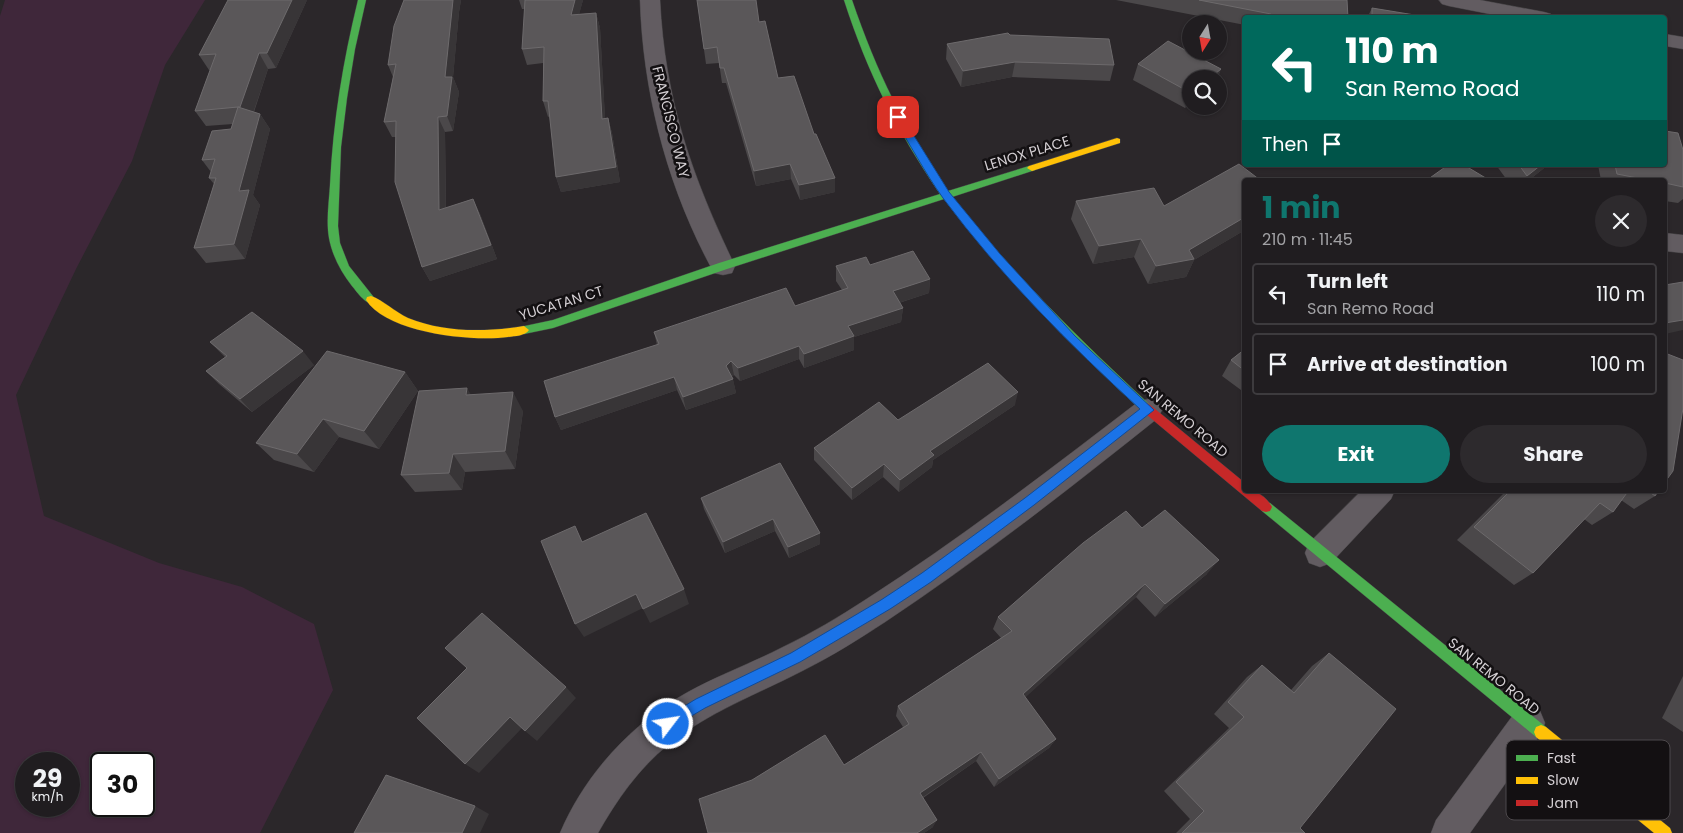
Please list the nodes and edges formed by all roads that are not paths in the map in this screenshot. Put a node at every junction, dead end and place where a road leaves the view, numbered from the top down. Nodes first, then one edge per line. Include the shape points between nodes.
1 (362, 0) edge
2 (650, 0) edge
3 (848, 0) edge
4 (1449, 0) edge
5 (1528, 15) edge
6 (1667, 40) edge
7 (1683, 43) edge
8 (1116, 141) dead end
9 (946, 194) junction
10 (1667, 242) edge
11 (1683, 244) edge
12 (722, 266) junction
13 (1148, 410) junction
14 (1242, 488) edge
15 (1248, 493) edge
16 (1378, 493) edge
17 (1320, 553) junction
18 (1528, 723) junction
19 (1516, 740) edge
20 (1549, 740) edge
21 (1506, 754) edge
22 (1649, 820) edge
23 (578, 833) edge
24 (1449, 833) edge
25 (1665, 833) edge

1 - 12 street, YUCATAN CT via 352,34 340,107 333,227 334,243 344,270 364,296 417,325 464,334 507,334 553,324
2 - 12 street, FRANCISCO WAY via 656,64 678,162
3 - 9 street, SAN REMO ROAD via 878,82
4 - 5 street
6 - 7 street
8 - 9 street, LENOX PLACE
9 - 12 street, YUCATAN CT
9 - 13 street, SAN REMO ROAD via 1026,292
10 - 11 street
13 - 14 street, SAN REMO ROAD
13 - 23 street via 886,605 796,658 701,704 668,724 619,772
15 - 17 street, SAN REMO ROAD
16 - 17 street
17 - 18 street, SAN REMO ROAD
18 - 19 street
18 - 20 street, SAN REMO ROAD
21 - 24 street
22 - 25 street, SAN REMO ROAD

